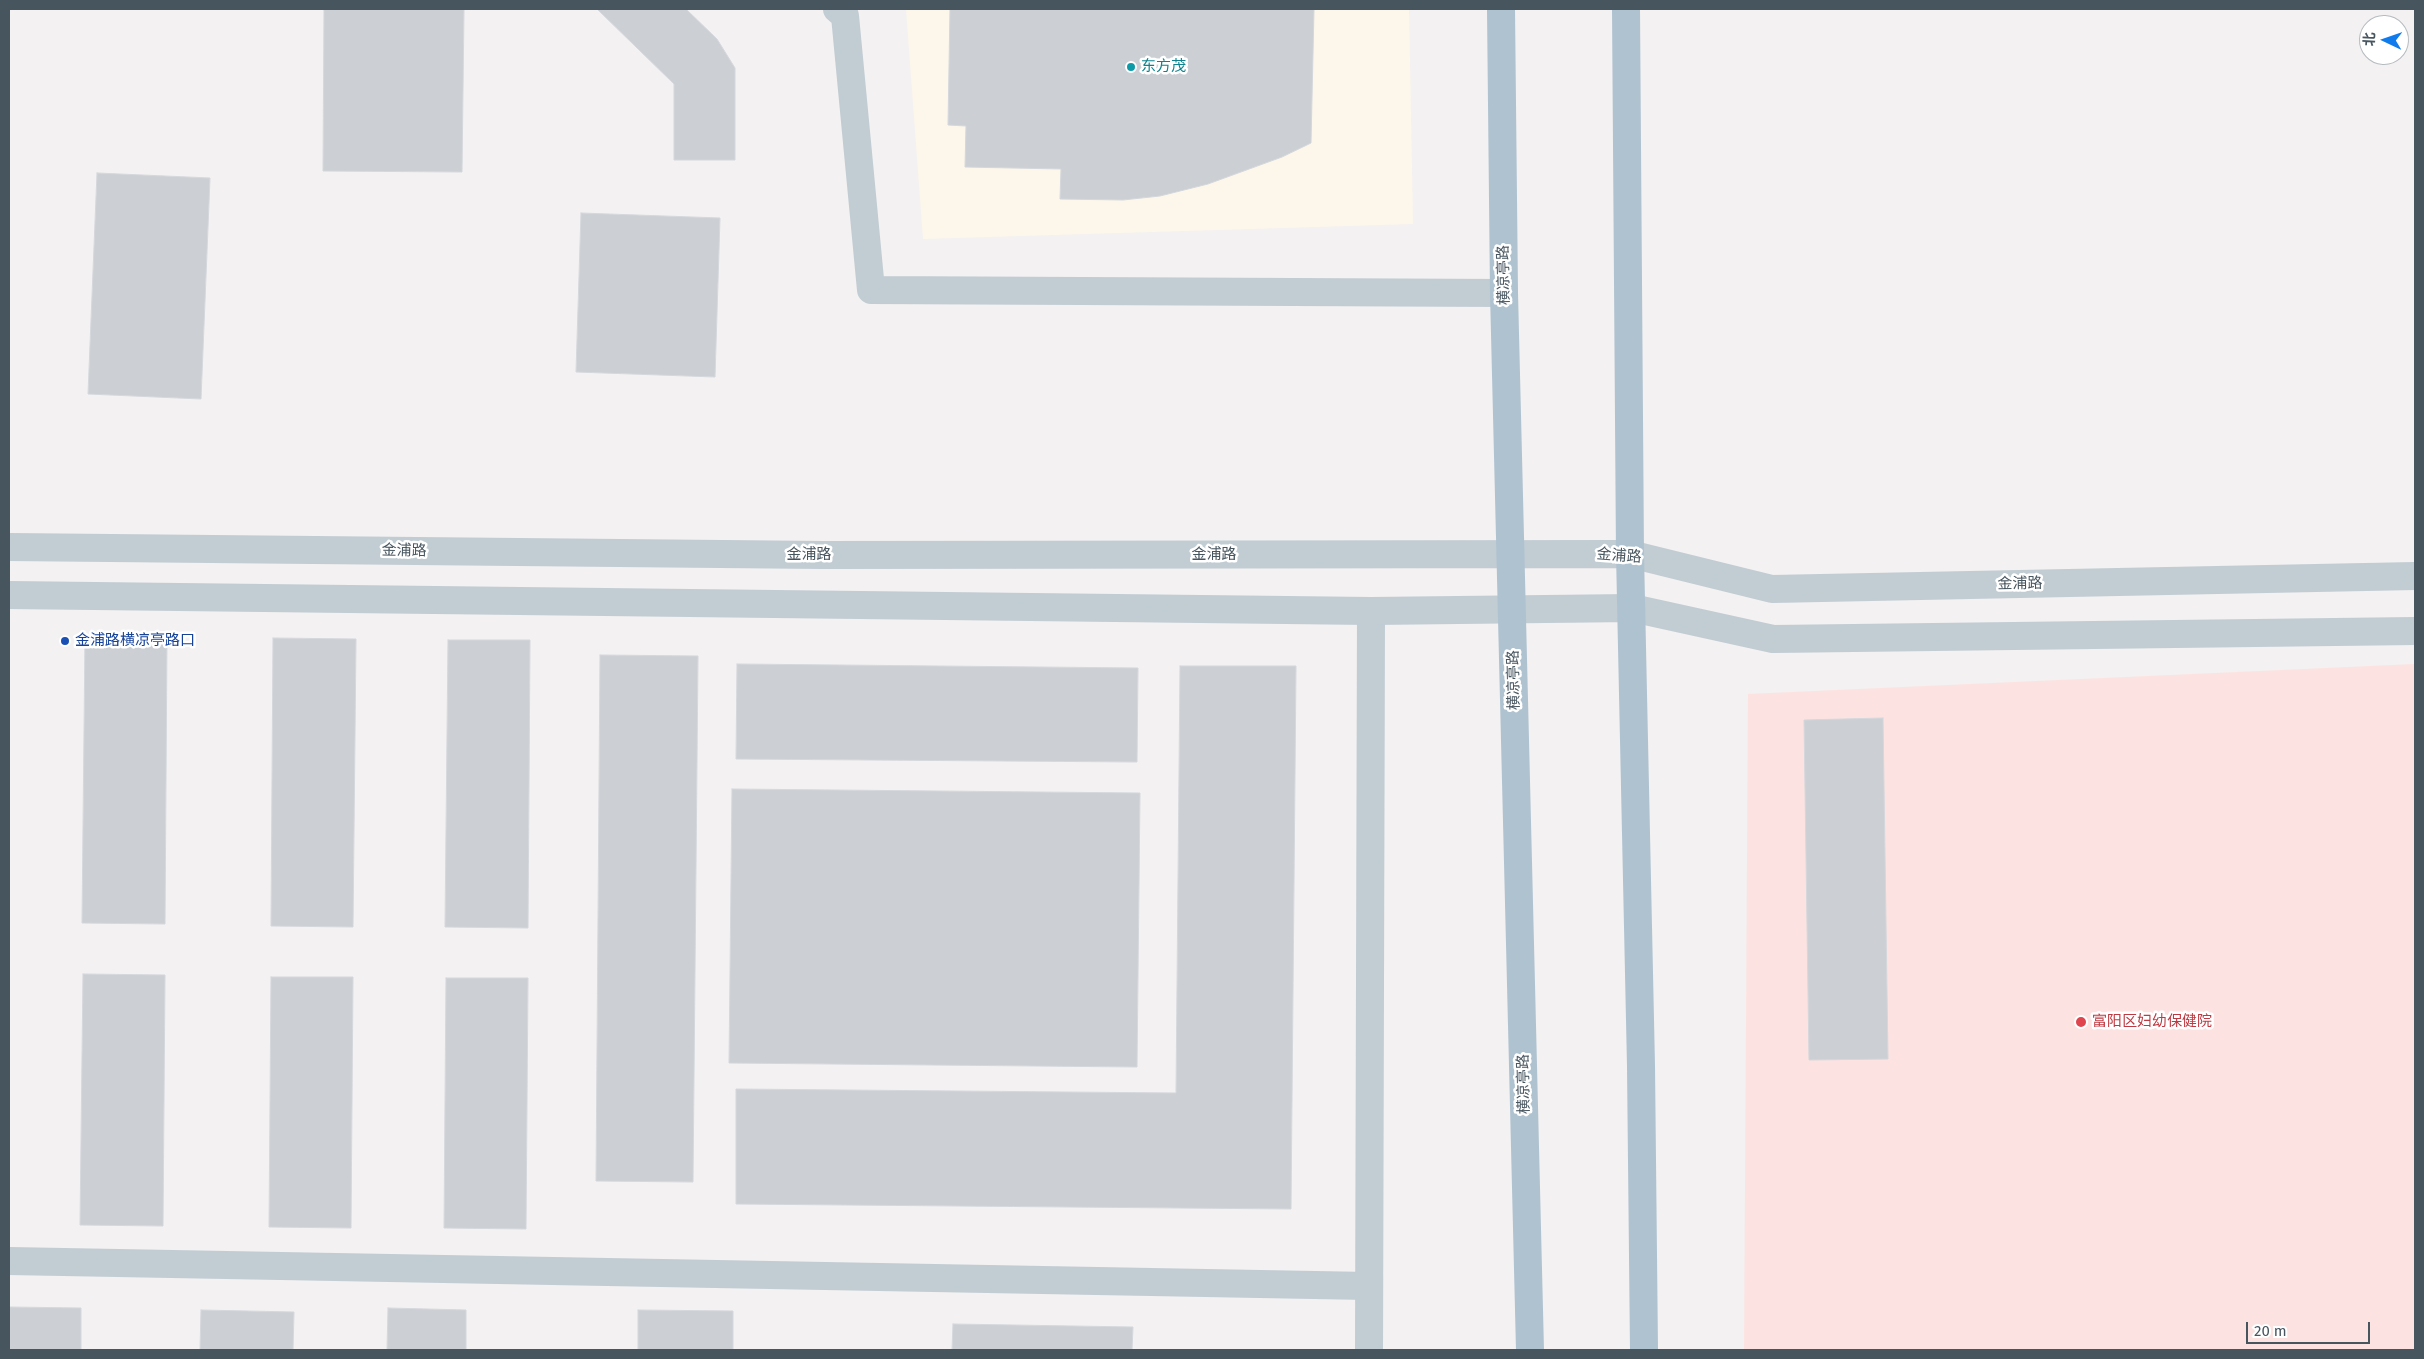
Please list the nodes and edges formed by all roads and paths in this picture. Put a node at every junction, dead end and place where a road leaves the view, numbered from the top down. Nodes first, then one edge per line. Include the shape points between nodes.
1 (837, 9) edge
2 (1501, 9) edge
3 (1626, 9) edge
4 (1504, 293) junction
5 (9, 547) edge
6 (1511, 554) junction
7 (1630, 554) junction
8 (2415, 576) edge
9 (9, 596) edge
10 (1632, 608) junction
11 (1371, 611) junction
12 (1512, 611) junction
13 (2415, 631) edge
14 (9, 1261) edge
15 (1368, 1286) junction
16 (1369, 1350) edge
17 (1530, 1350) edge
18 (1644, 1350) edge

1 - 4 street via 845,16 871,290
2 - 4 main road, 横凉亭路
3 - 7 main road
4 - 6 main road, 横凉亭路
5 - 6 street, 金浦路 via 823,555
6 - 7 street, 金浦路
6 - 12 main road, 横凉亭路
7 - 8 street, 金浦路 via 1772,589
7 - 10 main road
9 - 11 street
10 - 12 street
10 - 13 street via 1773,640
10 - 18 main road
11 - 12 street
11 - 15 street
12 - 17 main road, 横凉亭路
14 - 15 street
15 - 16 street

